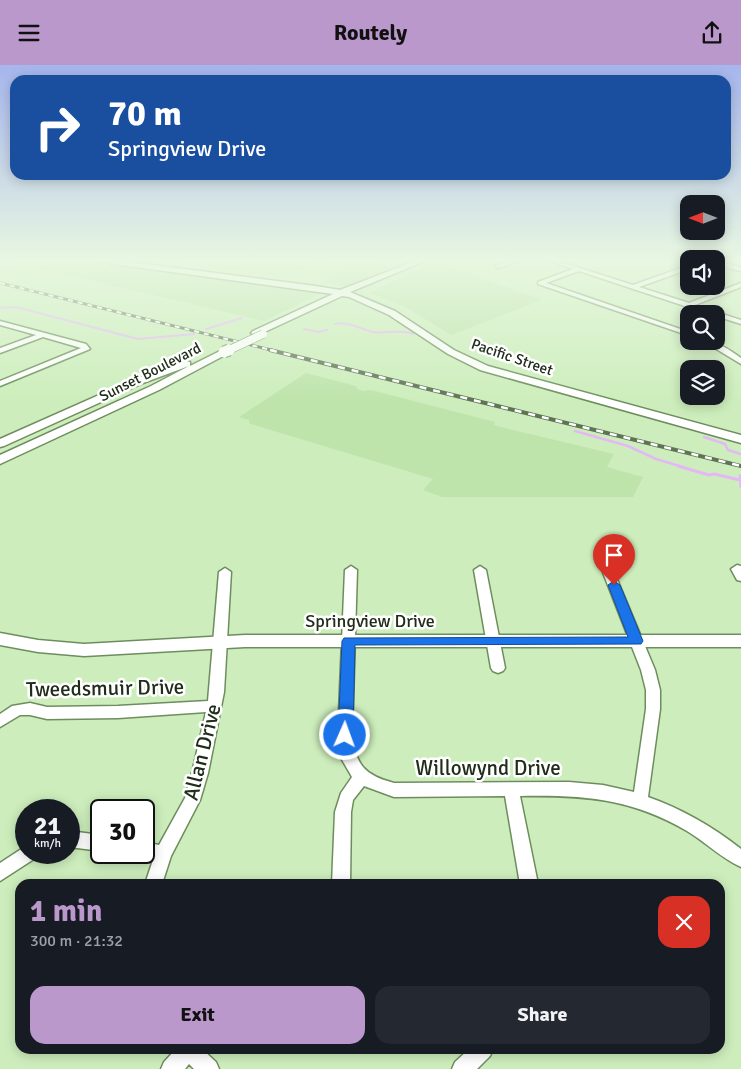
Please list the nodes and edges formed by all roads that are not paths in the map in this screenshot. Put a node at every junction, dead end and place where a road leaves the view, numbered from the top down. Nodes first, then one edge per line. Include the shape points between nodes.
1 (317, 308) edge
2 (322, 308) edge
3 (382, 308) edge
4 (395, 308) edge
5 (611, 308) edge
6 (312, 310) junction
7 (725, 317) edge
8 (741, 322) edge
9 (0, 323) edge
10 (680, 332) edge
11 (42, 335) junction
12 (428, 338) junction
13 (464, 350) junction
14 (723, 350) edge
15 (0, 351) edge
16 (220, 352) junction
17 (741, 362) edge
18 (498, 369) junction
19 (0, 384) edge
20 (572, 390) junction
21 (741, 432) edge
22 (741, 439) edge
23 (0, 443) edge
24 (0, 460) edge
25 (351, 570) dead end
26 (480, 570) dead end
27 (608, 570) dead end
28 (225, 572) dead end
29 (0, 639) edge
30 (348, 641) junction
31 (492, 641) junction
32 (636, 641) junction
33 (741, 641) edge
34 (220, 642) junction
35 (498, 668) dead end
36 (215, 706) junction
37 (0, 721) edge
38 (361, 777) junction
39 (511, 789) junction
40 (640, 801) junction
41 (155, 852) edge
42 (163, 854) junction
43 (741, 859) edge
44 (15, 862) edge
45 (0, 873) edge
46 (155, 879) edge
47 (341, 879) edge
48 (528, 879) edge
49 (184, 1054) edge
50 (193, 1054) edge
51 (478, 1054) edge
52 (171, 1069) edge
53 (209, 1069) edge
54 (462, 1069) edge

1 - 6 main road, Sunset Boulevard
2 - 6 main road
3 - 12 main road, Pacific Street
4 - 13 main road, Pacific Street
5 - 10 street
6 - 16 main road, Sunset Boulevard, bridge
7 - 8 street
9 - 11 street
11 - 15 street
11 - 19 street via 86,349
12 - 13 main road via 439,339 455,350
12 - 18 main road, Pacific Street via 458,356
13 - 18 main road, Pacific Street
14 - 17 street
16 - 23 main road, Sunset Boulevard via 139,381
16 - 24 main road, Sunset Boulevard via 155,388
18 - 20 main road, Pacific Street
20 - 21 main road, Pacific Street
20 - 22 main road, Pacific Street
25 - 30 street
26 - 31 street
27 - 32 street
28 - 34 street, Allan Drive
29 - 34 main road, Springview Drive via 84,650
30 - 31 main road, Springview Drive
30 - 34 main road, Springview Drive
30 - 38 street via 346,751 351,765
31 - 32 main road, Springview Drive
31 - 35 street
32 - 33 main road, Springview Drive
32 - 40 street via 653,690
34 - 36 street, Allan Drive
36 - 37 street, Tweedsmuir Drive via 118,712 47,713 17,709
36 - 42 street, Allan Drive via 192,800
38 - 39 street, Willowynd Drive via 377,786 394,790
38 - 47 street via 346,798 343,812
39 - 40 street, Willowynd Drive via 591,790
39 - 48 street
40 - 43 street, Willowynd Drive via 699,829
41 - 42 street
42 - 46 street, Allan Drive
44 - 45 street
49 - 52 street
50 - 53 street
51 - 54 street

